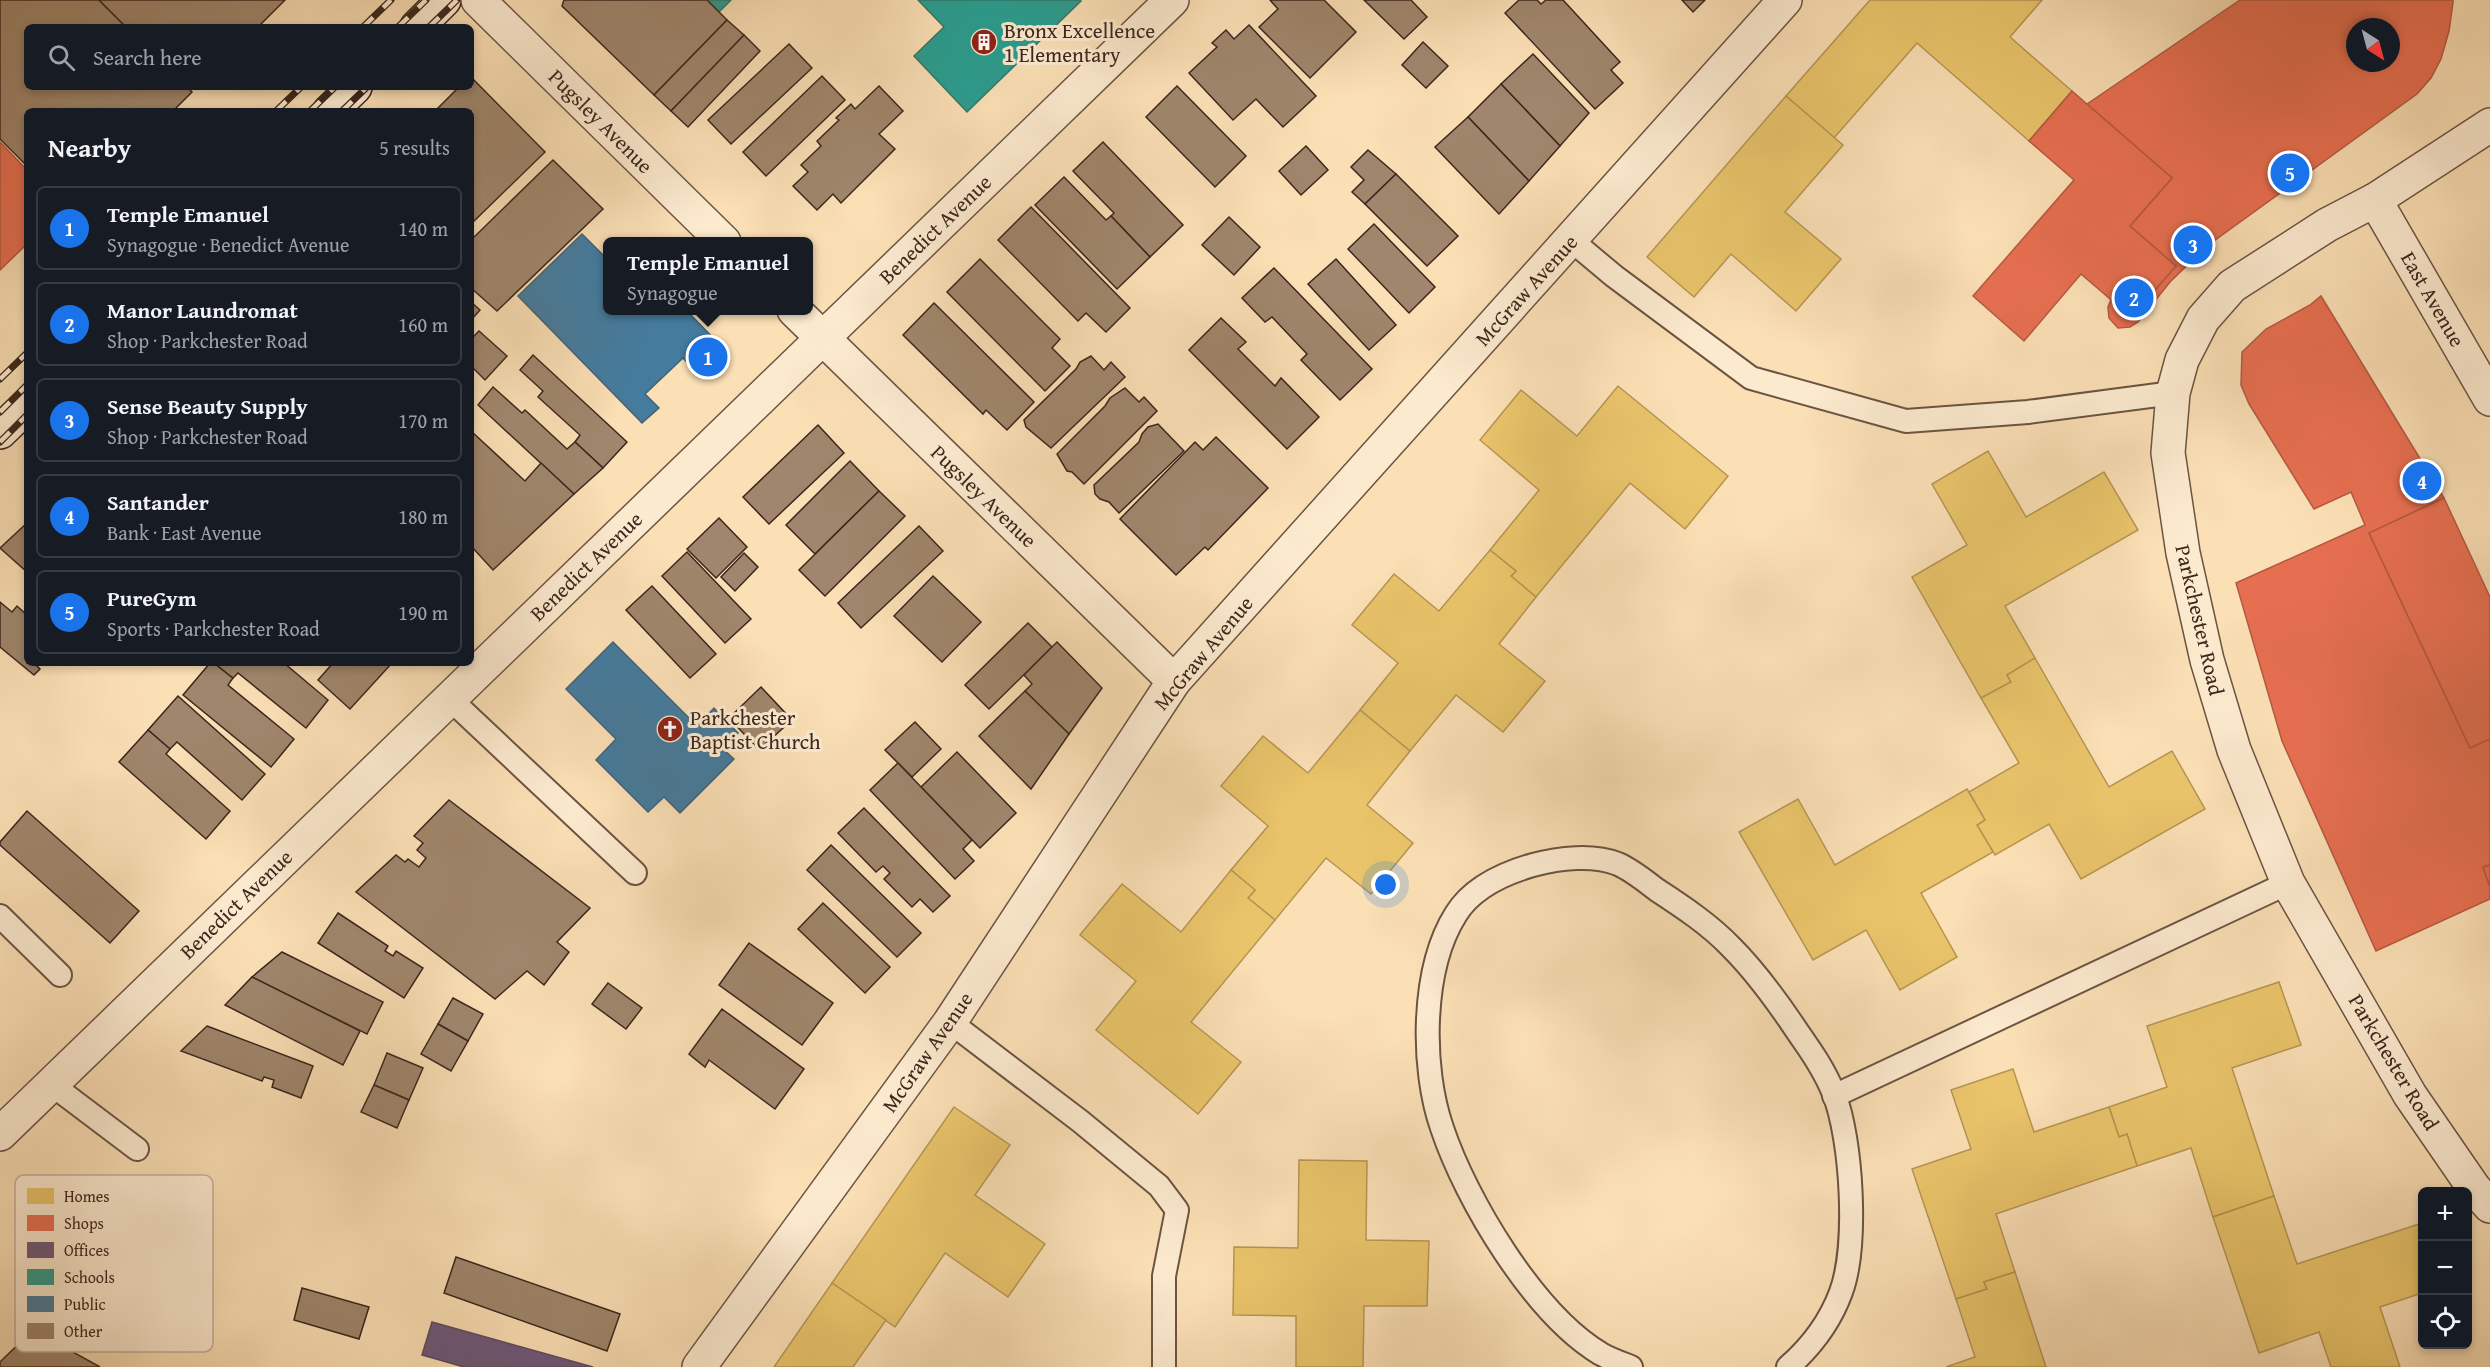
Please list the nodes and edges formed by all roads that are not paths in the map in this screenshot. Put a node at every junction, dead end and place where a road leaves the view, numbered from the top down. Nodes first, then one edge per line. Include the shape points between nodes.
1 (444, 0) edge
2 (478, 0) edge
3 (1172, 0) edge
4 (1785, 0) edge
5 (420, 24) edge
6 (352, 90) edge
7 (333, 108) edge
8 (2490, 125) edge
9 (2375, 200) junction
10 (719, 237) edge
11 (1571, 240) junction
12 (799, 315) edge
13 (822, 338) junction
14 (2173, 393) junction
15 (2490, 399) edge
16 (24, 409) edge
17 (0, 432) edge
18 (1174, 681) junction
19 (450, 699) junction
20 (635, 873) dead end
21 (2288, 883) junction
22 (0, 916) edge
23 (60, 975) dead end
24 (950, 1022) junction
25 (51, 1084) junction
26 (1834, 1096) junction
27 (0, 1134) edge
28 (137, 1149) dead end
29 (2490, 1206) edge
30 (699, 1367) edge
31 (1164, 1367) edge
32 (1631, 1367) edge
33 (1788, 1367) edge

1 - 5 street
2 - 10 street, Pugsley Avenue
3 - 13 street, Benedict Avenue
4 - 11 street, McGraw Avenue
6 - 7 street
8 - 9 street, Parkchester Road
9 - 14 street, Parkchester Road via 2327,225 2232,286 2203,319 2182,360
9 - 15 street, East Avenue
11 - 14 lane via 1751,378 1906,421 2028,412
11 - 18 street, McGraw Avenue
12 - 13 street, Pugsley Avenue
13 - 18 street, Pugsley Avenue
13 - 19 street, Benedict Avenue
14 - 21 street, Parkchester Road via 2168,453 2183,553 2207,660 2234,750
16 - 17 street
18 - 24 street, McGraw Avenue
19 - 20 lane
19 - 25 street, Benedict Avenue
21 - 26 lane
21 - 29 street, Parkchester Road via 2410,1095
22 - 23 lane
24 - 30 street, McGraw Avenue
24 - 31 lane via 1159,1186 1177,1210 1164,1276
25 - 27 street, Benedict Avenue
25 - 28 lane
26 - 32 lane via 1818,1062 1777,1001 1731,946 1686,909 1621,866 1606,860 1575,858 1543,862 1512,871 1485,886 1457,911 1440,944 1427,1012 1430,1083 1458,1170 1505,1250 1548,1309 1601,1354
26 - 33 lane via 1848,1152 1851,1218 1842,1289 1811,1346

